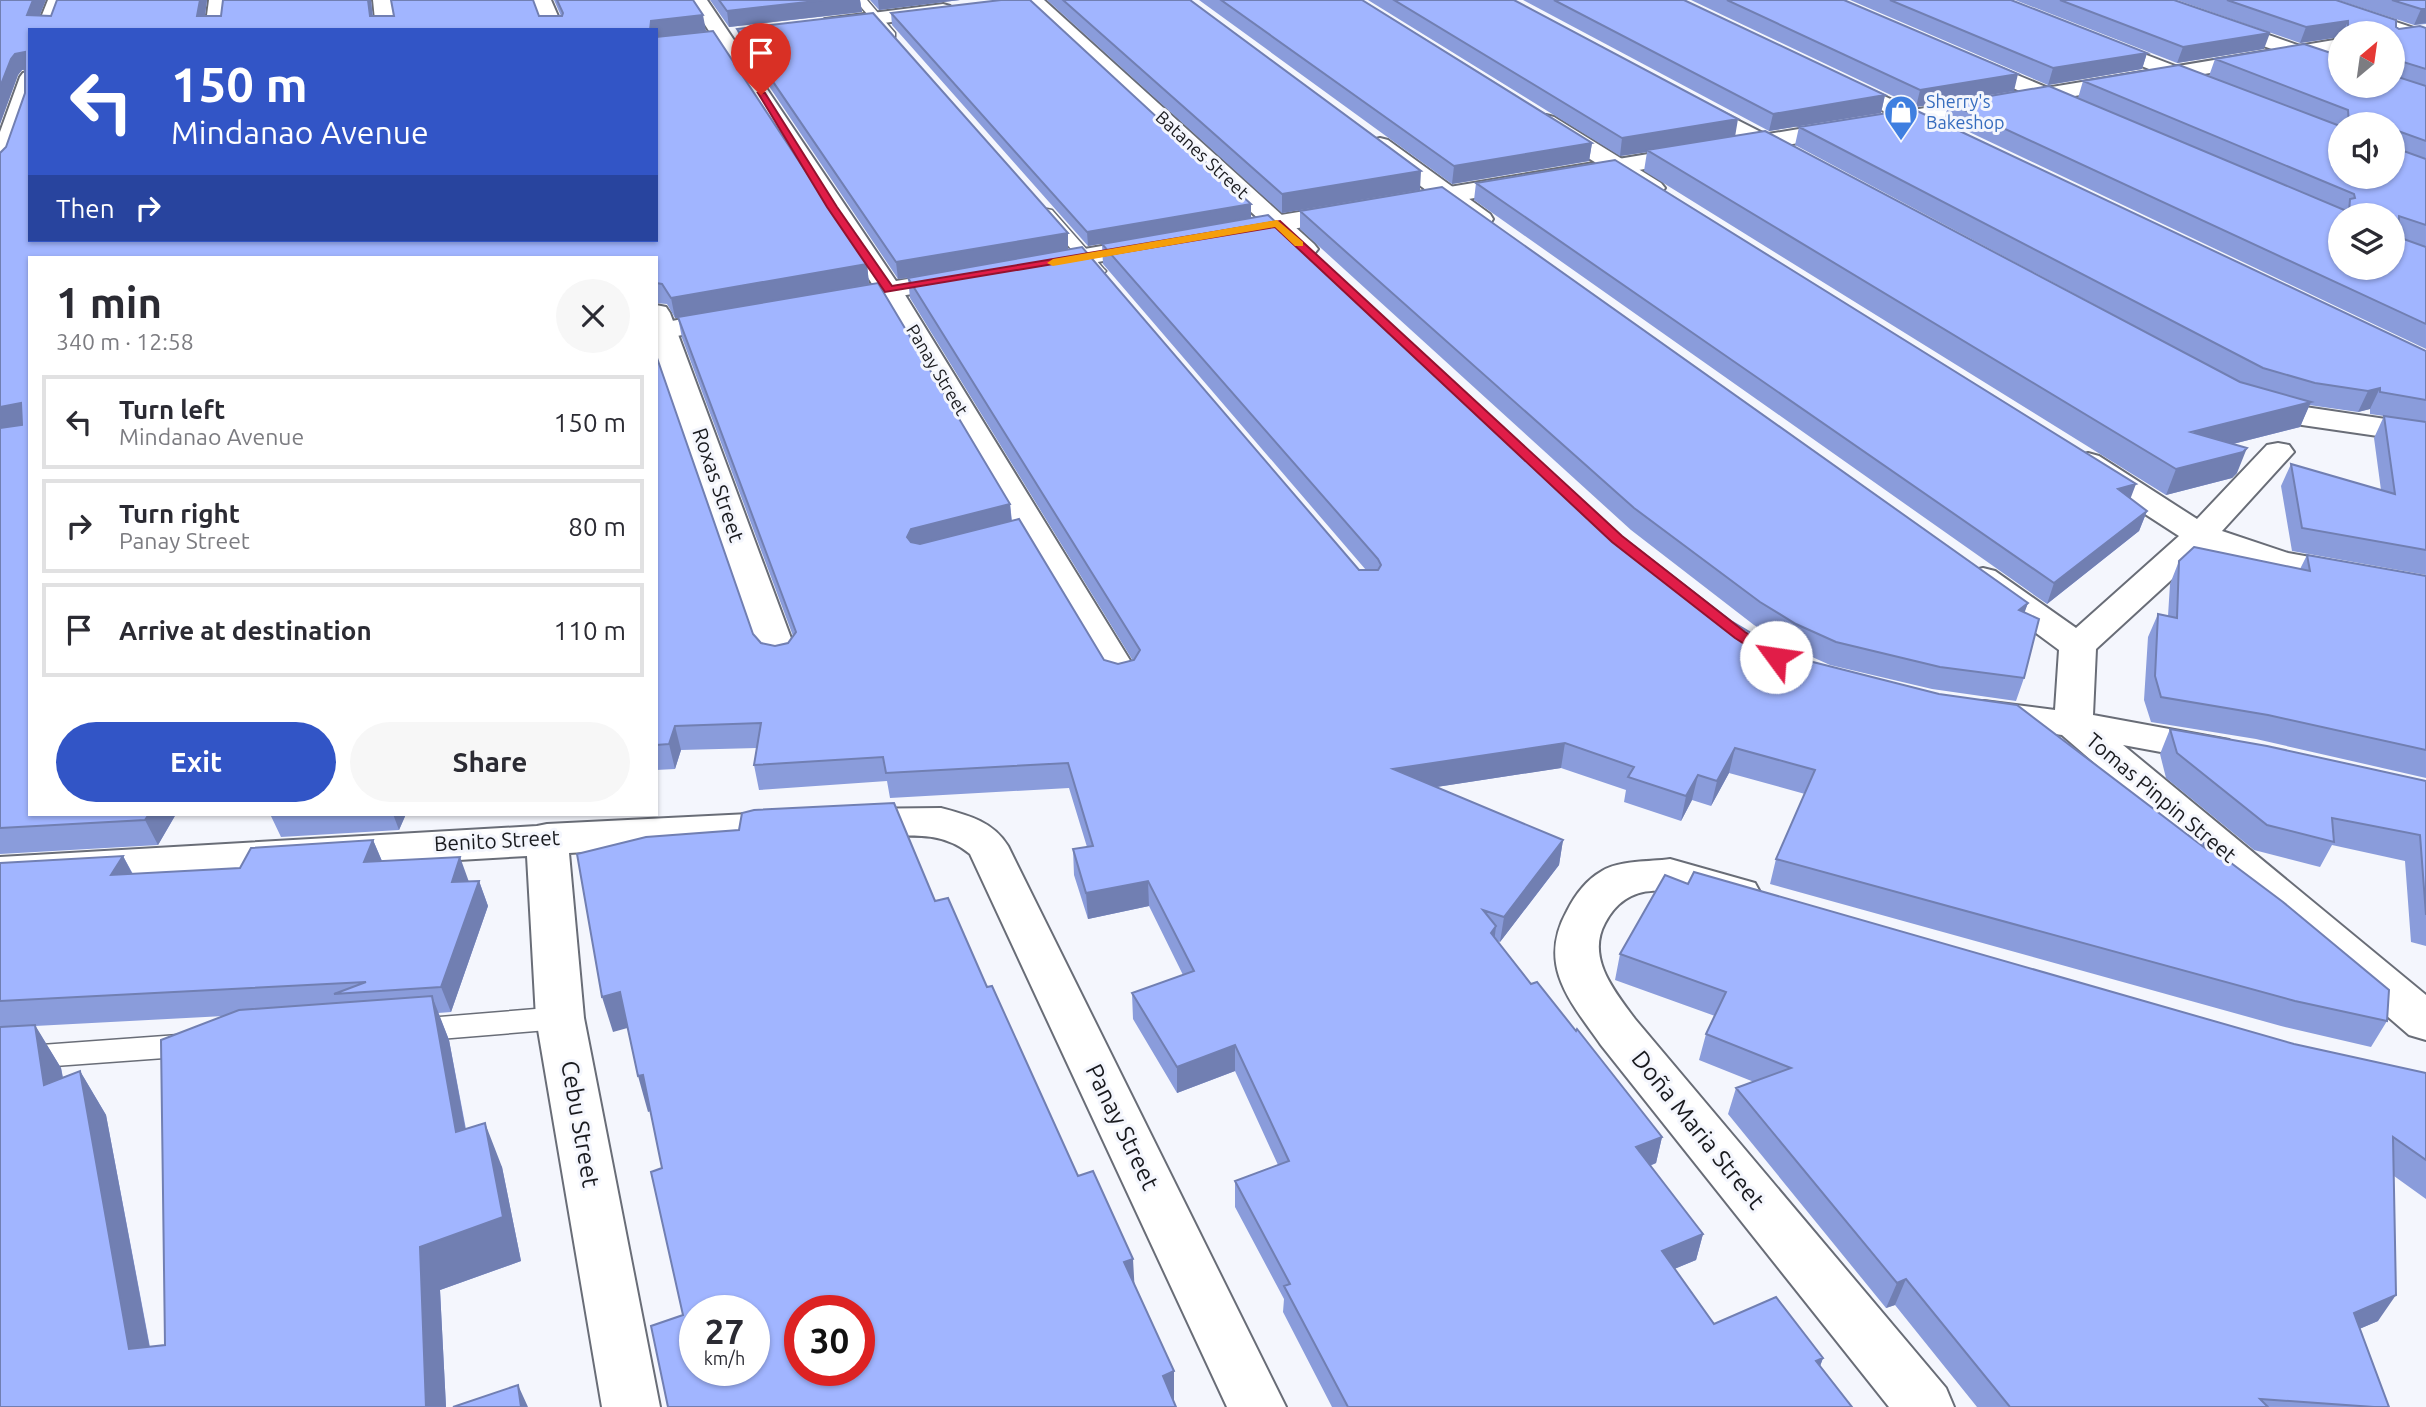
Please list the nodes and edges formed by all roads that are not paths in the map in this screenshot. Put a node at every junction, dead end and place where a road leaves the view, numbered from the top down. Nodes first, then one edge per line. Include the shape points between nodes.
1 (57, 0) edge
2 (219, 0) edge
3 (382, 0) edge
4 (542, 0) edge
5 (698, 0) edge
6 (861, 0) edge
7 (2151, 0) edge
8 (2311, 0) edge
9 (1026, 1) edge
10 (960, 8) edge
11 (876, 18) junction
12 (805, 27) edge
13 (47, 28) edge
14 (215, 28) edge
15 (386, 28) edge
16 (553, 28) edge
17 (2076, 33) edge
18 (2414, 35) edge
19 (2328, 48) edge
20 (904, 50) edge
21 (1949, 52) edge
22 (2299, 52) junction
23 (2328, 63) edge
24 (1816, 70) edge
25 (2173, 72) junction
26 (28, 83) edge
27 (1669, 90) edge
28 (2225, 92) edge
29 (2047, 95) junction
30 (1525, 109) edge
31 (1913, 117) junction
32 (2098, 117) edge
33 (15, 122) edge
34 (1359, 130) edge
35 (1963, 141) edge
36 (1764, 142) junction
37 (0, 164) edge
38 (1618, 167) junction
39 (1813, 168) edge
40 (1447, 195) junction
41 (1676, 203) edge
42 (1041, 205) edge
43 (1277, 223) junction
44 (1209, 235) edge
45 (1504, 236) edge
46 (1182, 240) edge
47 (1086, 257) junction
48 (1007, 270) edge
49 (1327, 270) edge
50 (981, 274) edge
51 (1113, 288) edge
52 (889, 290) junction
53 (810, 304) edge
54 (757, 314) edge
55 (658, 325) edge
56 (2230, 391) edge
57 (2426, 434) edge
58 (2278, 452) dead end
59 (2072, 453) edge
60 (2201, 534) junction
61 (1965, 565) edge
62 (2426, 589) edge
63 (2078, 646) junction
64 (779, 657) edge
65 (1121, 675) edge
66 (1958, 709) edge
67 (2073, 724) junction
68 (2256, 755) edge
69 (547, 838) junction
70 (987, 846) joint
71 (0, 872) edge
72 (1777, 905) edge
73 (560, 1018) junction
74 (2426, 1022) edge
75 (382, 1032) edge
76 (218, 1044) edge
77 (0, 1059) edge
78 (631, 1407) edge
79 (1257, 1407) edge
80 (1925, 1407) edge

1 - 13 street
2 - 14 street
3 - 15 street
4 - 16 street
5 - 52 street, Panay Street
6 - 11 lane
7 - 22 street
8 - 18 street
9 - 43 street, Batanes Street
10 - 11 street
11 - 12 street
11 - 20 lane
17 - 25 street
19 - 22 street
21 - 29 street
22 - 23 street
22 - 25 street
24 - 31 street
25 - 28 street
25 - 29 street
26 - 33 street
27 - 36 street
29 - 31 street
29 - 32 street
30 - 38 street
31 - 35 street
31 - 36 street
33 - 37 street
34 - 40 street
36 - 38 street
36 - 39 street
38 - 40 street
38 - 41 street
40 - 43 street
40 - 45 street
42 - 47 lane
43 - 44 street
43 - 49 street, Batanes Street
46 - 47 street
47 - 48 street
47 - 51 lane
50 - 52 street
52 - 53 street
52 - 65 street, Panay Street via 1022,533
54 - 55 street
55 - 64 street, Roxas Street
56 - 57 street via 2302,416
58 - 60 street
59 - 60 street
60 - 62 street via 2280,562
60 - 63 street
61 - 63 street
63 - 67 street, Tomas Pinpin Street
66 - 67 street
67 - 68 street
67 - 74 street, Tomas Pinpin Street
69 - 70 street, Benito Street via 906,820 941,822 970,832
69 - 71 street, Benito Street
69 - 73 street, Cebu Street
70 - 79 street, Panay Street
72 - 80 street, Doña Maria Street via 1670,874 1618,881 1593,903 1579,929 1577,960 1586,988 1618,1032
73 - 75 lane
73 - 78 street, Cebu Street
76 - 77 lane

